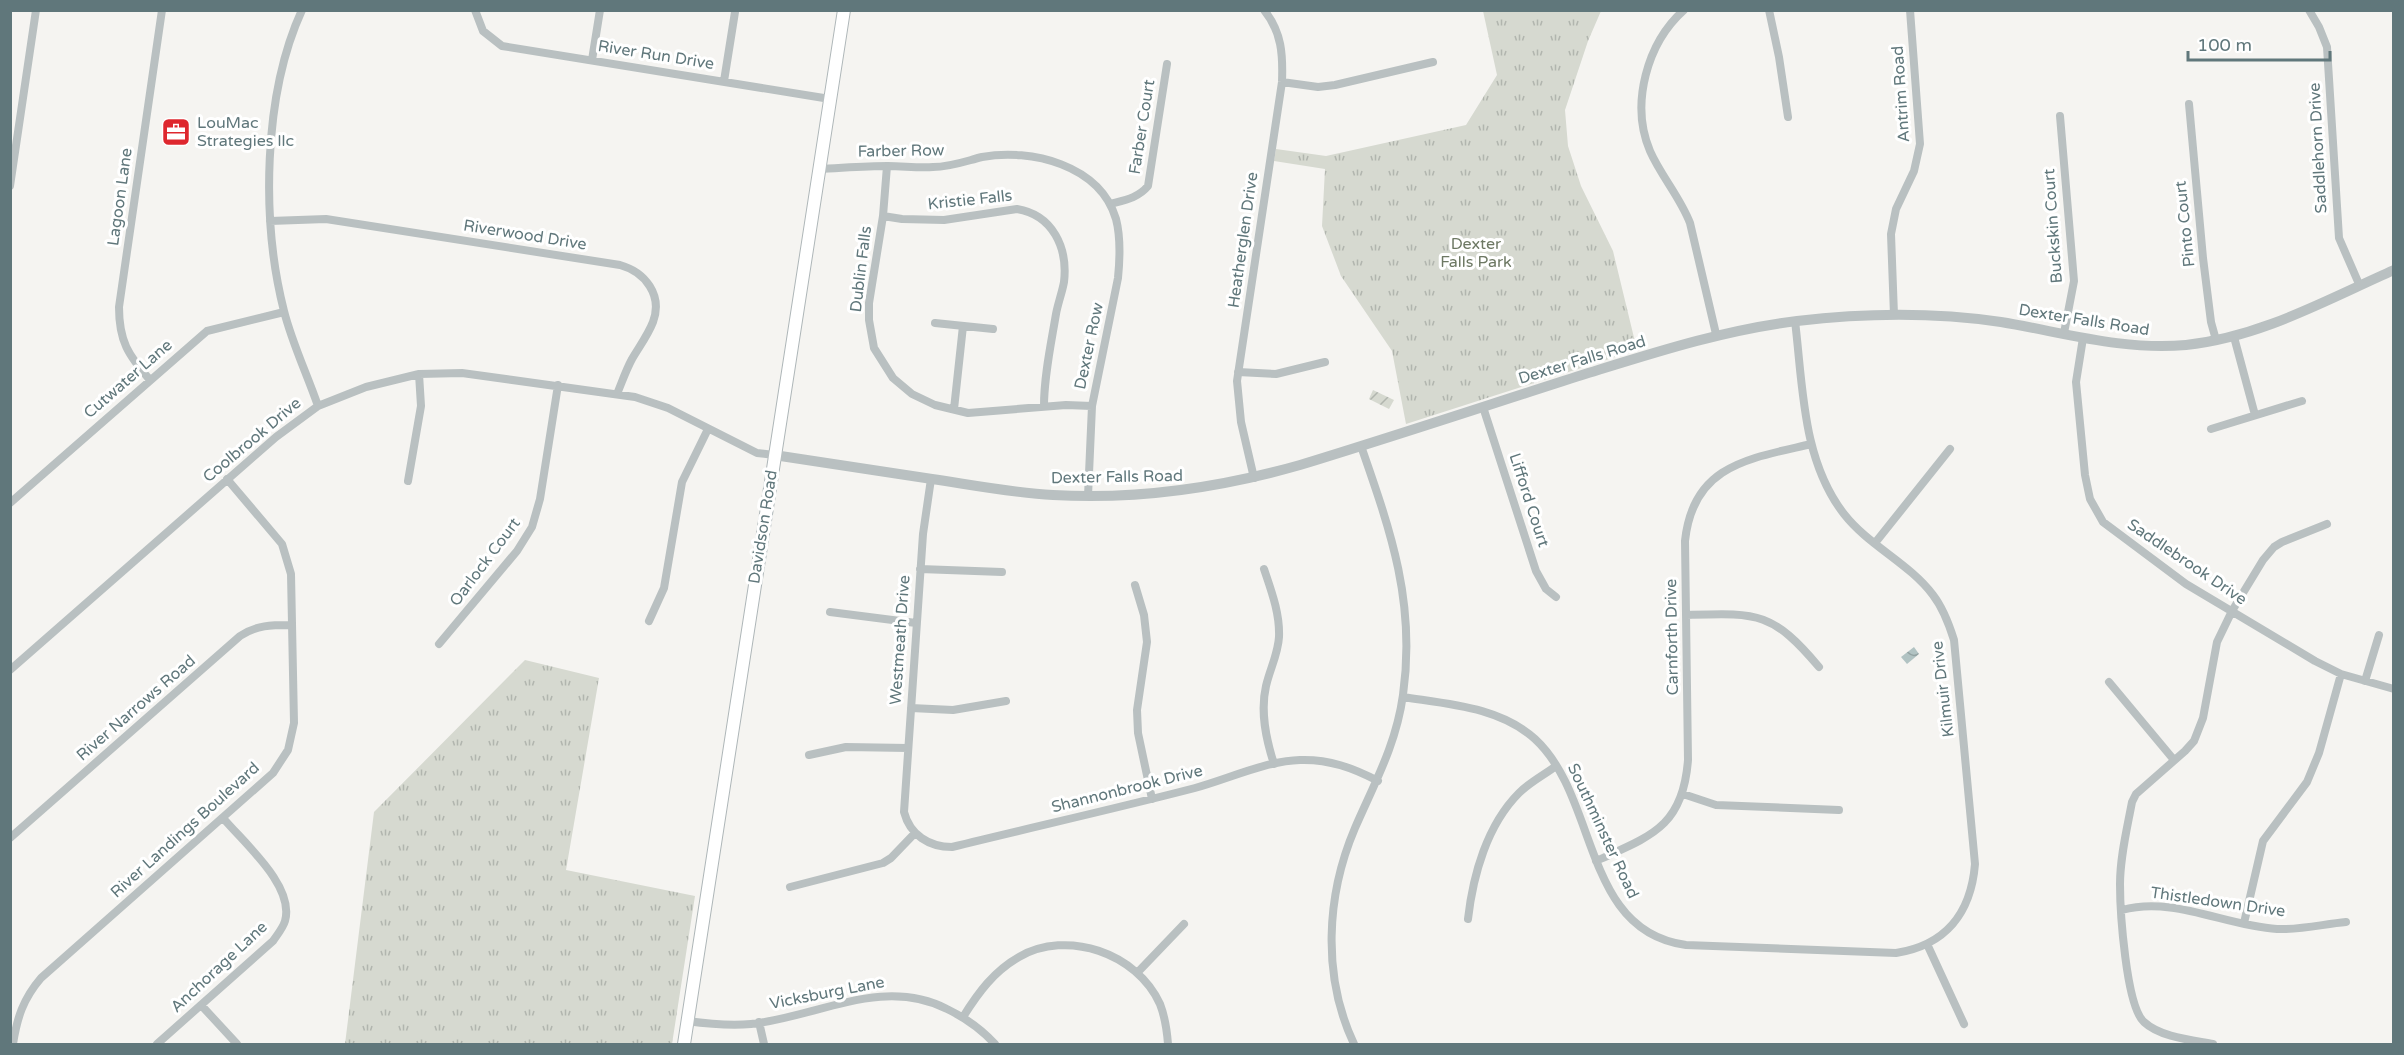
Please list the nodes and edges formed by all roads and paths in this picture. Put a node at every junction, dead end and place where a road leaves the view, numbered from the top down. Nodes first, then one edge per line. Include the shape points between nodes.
1 (36, 10) edge
2 (162, 10) edge
3 (302, 10) edge
4 (475, 10) edge
5 (600, 10) edge
6 (844, 10) edge
7 (1264, 10) edge
8 (1684, 10) edge
9 (1769, 10) edge
10 (1910, 10) edge
11 (2308, 10) edge
12 (735, 12) dead end
13 (592, 60) junction
14 (1433, 62) dead end
15 (1167, 64) dead end
16 (724, 81) junction
17 (1282, 82) junction
18 (830, 99) junction
19 (2189, 104) dead end
20 (1788, 117) dead end
21 (2060, 117) dead end
22 (887, 166) junction
23 (819, 169) junction
24 (10, 186) edge
25 (1110, 204) junction
26 (883, 216) junction
27 (270, 221) junction
28 (2394, 270) edge
29 (2359, 284) junction
30 (284, 312) junction
31 (1894, 315) junction
32 (1795, 321) junction
33 (935, 323) dead end
34 (963, 326) junction
35 (993, 329) dead end
36 (2064, 333) junction
37 (1716, 334) junction
38 (2234, 337) junction
39 (2083, 338) junction
40 (2216, 340) junction
41 (1325, 362) dead end
42 (1238, 372) junction
43 (419, 374) junction
44 (150, 380) junction
45 (558, 385) junction
46 (617, 394) junction
47 (2302, 401) dead end
48 (318, 406) junction
49 (1044, 406) junction
50 (1092, 406) junction
51 (1483, 407) junction
52 (954, 410) junction
53 (2255, 415) junction
54 (708, 429) junction
55 (2211, 429) dead end
56 (1811, 444) junction
57 (1361, 446) junction
58 (1950, 449) dead end
59 (774, 455) junction
60 (1254, 478) junction
61 (227, 479) junction
62 (931, 479) junction
63 (408, 481) dead end
64 (1088, 496) junction
65 (10, 503) edge
66 (2327, 524) dead end
67 (1875, 543) junction
68 (920, 569) junction
69 (1264, 569) dead end
70 (1002, 572) dead end
71 (1135, 585) dead end
72 (1556, 597) dead end
73 (2232, 611) junction
74 (830, 612) dead end
75 (1687, 615) junction
76 (649, 621) dead end
77 (916, 623) junction
78 (291, 625) junction
79 (2379, 635) dead end
80 (440, 644) dead end
81 (1819, 667) dead end
82 (10, 670) edge
83 (2341, 674) junction
84 (2365, 681) junction
85 (2109, 682) dead end
86 (2394, 689) edge
87 (1403, 697) junction
88 (1006, 701) dead end
89 (911, 708) junction
90 (908, 748) junction
91 (809, 755) dead end
92 (2174, 760) junction
93 (1274, 764) junction
94 (1557, 766) junction
95 (1378, 781) junction
96 (1683, 794) junction
97 (1152, 799) junction
98 (1839, 810) dead end
99 (223, 818) junction
100 (915, 833) junction
101 (10, 838) edge
102 (1596, 861) junction
103 (790, 887) dead end
104 (2122, 910) junction
105 (1468, 919) dead end
106 (2346, 922) dead end
107 (2244, 923) junction
108 (1184, 924) dead end
109 (1927, 944) junction
110 (1137, 973) junction
111 (201, 1005) junction
112 (963, 1017) junction
113 (687, 1021) junction
114 (759, 1022) junction
115 (1964, 1024) dead end
116 (13, 1044) edge
117 (157, 1044) edge
118 (237, 1044) edge
119 (684, 1044) edge
120 (764, 1044) edge
121 (995, 1044) edge
122 (1168, 1044) edge
123 (1354, 1044) edge
124 (2212, 1044) edge

1 - 24 street
2 - 44 street, Lagoon Lane via 119,307 126,350
3 - 27 street via 279,76 273,119
4 - 13 street, River Run Drive via 483,31 502,46
5 - 13 street
6 - 18 main road, Davidson Road
7 - 17 street, Heatherglen Drive via 1281,44
8 - 37 street via 1664,34 1650,61 1642,114 1649,149 1690,223
9 - 20 street
10 - 31 street, Antrim Road via 1920,144 1914,171 1896,208 1891,234
11 - 29 street, Saddlehorn Drive via 2327,47 2339,238
12 - 16 street
13 - 16 street, River Run Drive
14 - 17 street via 1335,85
15 - 25 street, Farber Court via 1148,186 1133,198
16 - 18 street, River Run Drive
17 - 42 street, Heatherglen Drive
18 - 23 main road, Davidson Road
19 - 40 street, Pinto Court via 2203,258
21 - 36 street, Buckskin Court via 2073,281
22 - 23 street, Farber Row
22 - 25 street, Farber Row via 934,167 983,157 1048,160 1083,176
22 - 26 street, Dublin Falls
23 - 59 main road, Davidson Road
25 - 50 street, Dexter Row via 1119,237 1118,278
26 - 49 street, Kristie Falls via 944,220 1017,209 1027,210 1052,228 1064,257 1064,283
26 - 52 street, Dublin Falls via 869,303 874,348 893,378 912,394
27 - 30 street
27 - 46 street, Riverwood Drive via 326,219 636,270 652,289 655,314
28 - 29 street, Dexter Falls Road
29 - 38 street, Dexter Falls Road via 2306,311
30 - 44 street, Cutwater Lane via 207,332
30 - 48 street
31 - 32 street, Dexter Falls Road
31 - 36 street, Dexter Falls Road via 1964,318
32 - 37 street, Dexter Falls Road
32 - 56 street, Kilmuir Drive
33 - 34 street
34 - 35 street
34 - 52 street
36 - 39 street, Dexter Falls Road
37 - 51 street, Dexter Falls Road
38 - 40 street, Dexter Falls Road
38 - 53 street
39 - 40 street, Dexter Falls Road via 2160,346
39 - 73 street, Saddlebrook Drive via 2076,382 2085,475 2097,513 2159,565
41 - 42 street via 1276,374
42 - 60 street, Heatherglen Drive via 1241,422
43 - 45 street, Coolbrook Drive via 462,373
43 - 48 street, Coolbrook Drive via 366,387
43 - 63 street via 421,406
44 - 65 street, Cutwater Lane
45 - 46 street, Coolbrook Drive
45 - 80 street, Oarlock Court via 532,527 517,551
46 - 54 street, Coolbrook Drive via 652,402
47 - 53 street
48 - 61 street, Coolbrook Drive
49 - 50 street, Dublin Falls
49 - 52 street, Dublin Falls via 968,413
50 - 64 street, Dexter Row
51 - 57 street, Dexter Falls Road
51 - 72 street, Lifford Court via 1536,571 1546,589
53 - 55 street
54 - 59 street, Coolbrook Drive via 757,453
54 - 76 street via 682,482 664,588
56 - 67 street, Kilmuir Drive via 1834,501
56 - 75 street, Carnforth Drive via 1748,459 1731,466 1704,488 1686,530
57 - 60 street, Dexter Falls Road
57 - 87 street via 1398,560 1407,626
58 - 67 street
59 - 62 street, Dexter Falls Road
59 - 113 main road, Davidson Road
60 - 64 street, Dexter Falls Road via 1190,491
61 - 78 street, River Landings Boulevard via 282,544 291,574
61 - 82 street, Coolbrook Drive
62 - 64 street, Dexter Falls Road
62 - 68 street, Westmeath Drive
66 - 73 street via 2274,546
67 - 109 street, Kilmuir Drive via 1932,594 1946,617 1956,652 1974,876 1958,918
68 - 70 street
68 - 77 street, Westmeath Drive
69 - 93 street via 1278,626 1277,650 1264,705
71 - 97 street via 1147,642 1139,692 1138,733
73 - 83 street, Saddlebrook Drive
73 - 92 street via 2217,642 2199,730
74 - 77 street
75 - 81 street via 1742,614 1765,620 1789,634
75 - 96 street, Carnforth Drive via 1688,760
77 - 89 street, Westmeath Drive
78 - 99 street, River Landings Boulevard via 294,723 288,750 273,773
78 - 101 street, River Narrows Road via 256,627 240,636
79 - 84 street
83 - 84 street, Saddlebrook Drive
83 - 107 street via 2307,782 2263,841
84 - 86 street, Saddlebrook Drive
85 - 92 street
87 - 94 street, Southminster Road via 1478,710 1510,722 1536,740
87 - 95 street via 1395,738
88 - 89 street via 952,710
89 - 90 street, Westmeath Drive
90 - 91 street via 846,747
90 - 100 street, Westmeath Drive via 904,803 906,821
92 - 104 street via 2132,802 2121,871
93 - 95 street, Shannonbrook Drive via 1329,761
93 - 97 street, Shannonbrook Drive
94 - 102 street, Southminster Road
94 - 105 street via 1521,791 1498,819 1471,891
95 - 123 street via 1344,856 1332,909 1332,954 1338,994
96 - 98 street via 1716,805
96 - 102 street, Carnforth Drive via 1656,832
97 - 100 street, Shannonbrook Drive via 952,847 934,845
99 - 111 street, Anchorage Lane via 276,880 286,900 285,922 273,941
99 - 116 street, River Landings Boulevard via 37,983 20,1010
100 - 103 street via 883,863
102 - 109 street, Southminster Road via 1626,916 1641,929 1668,942 1896,953
104 - 107 street, Thistledown Drive via 2135,906 2175,908
104 - 124 street via 2130,990 2137,1014 2156,1030
106 - 107 street, Thistledown Drive via 2279,929
108 - 110 street
109 - 115 street
110 - 112 street via 1098,950 1064,946 1041,949 1000,970 978,993
110 - 122 street via 1159,1003
111 - 117 street, Anchorage Lane
111 - 118 street
112 - 114 street, Vicksburg Lane via 918,998 877,996
112 - 121 street, Vicksburg Lane
113 - 114 street, Vicksburg Lane via 719,1025
113 - 119 main road, Davidson Road
114 - 120 street

